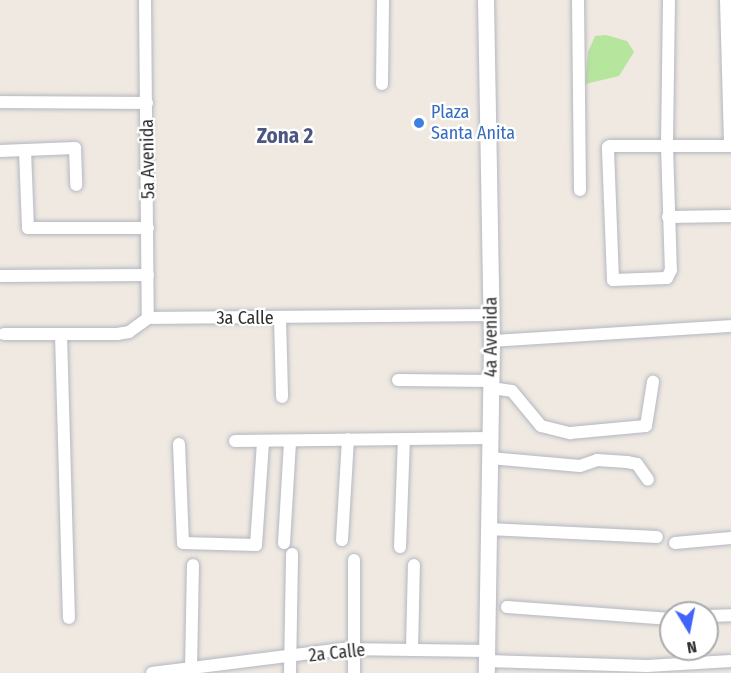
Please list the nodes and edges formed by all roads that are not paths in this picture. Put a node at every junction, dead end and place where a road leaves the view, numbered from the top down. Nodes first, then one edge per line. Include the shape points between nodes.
1 (146, 0) edge
2 (383, 0) edge
3 (486, 0) edge
4 (578, 0) edge
5 (669, 0) edge
6 (726, 0) edge
7 (382, 84) dead end
8 (0, 102) edge
9 (147, 103) junction
10 (667, 146) junction
11 (730, 146) edge
12 (25, 150) junction
13 (0, 151) edge
14 (76, 185) dead end
15 (580, 190) dead end
16 (731, 216) edge
17 (668, 217) junction
18 (148, 228) junction
19 (148, 275) junction
20 (0, 276) edge
21 (491, 315) junction
22 (148, 318) junction
23 (280, 318) junction
24 (731, 326) edge
25 (4, 334) dead end
26 (61, 334) junction
27 (492, 340) junction
28 (398, 380) dead end
29 (653, 382) dead end
30 (491, 385) junction
31 (282, 397) dead end
32 (490, 438) junction
33 (348, 439) junction
34 (404, 439) junction
35 (235, 441) dead end
36 (263, 441) junction
37 (290, 441) junction
38 (179, 444) dead end
39 (490, 458) junction
40 (648, 480) dead end
41 (488, 529) junction
42 (657, 537) dead end
43 (731, 538) edge
44 (342, 540) dead end
45 (284, 543) dead end
46 (675, 543) dead end
47 (400, 547) dead end
48 (292, 554) dead end
49 (354, 560) dead end
50 (193, 565) dead end
51 (414, 565) dead end
52 (507, 607) dead end
53 (69, 618) dead end
54 (659, 618) edge
55 (354, 649) junction
56 (412, 650) junction
57 (290, 658) junction
58 (731, 661) edge
59 (487, 662) edge
60 (191, 669) junction
61 (229, 669) edge
62 (169, 672) edge
63 (152, 673) edge
64 (290, 673) edge
65 (354, 673) edge

1 - 9 street, 5a Avenida
2 - 7 street
3 - 21 main road, 4a Avenida
4 - 15 street
5 - 10 street
6 - 11 street
8 - 9 street
9 - 18 street, 5a Avenida
10 - 11 street
10 - 17 street
10 - 17 street via 608,147 610,274 619,281 670,274
12 - 13 street
12 - 14 street via 77,149
12 - 18 street via 28,228
16 - 17 street
18 - 19 street, 5a Avenida
19 - 20 street
19 - 22 street, 5a Avenida
21 - 23 street, 3a Calle
21 - 27 main road, 4a Avenida
22 - 23 street, 3a Calle
22 - 26 street, 3a Calle via 129,332
23 - 31 street
24 - 27 street
25 - 26 street, 3a Calle
26 - 53 street
27 - 30 main road, 4a Avenida
28 - 30 street
29 - 30 street via 646,426 570,433 541,426 512,391
30 - 32 main road, 4a Avenida
32 - 34 street
32 - 39 main road, 4a Avenida
33 - 34 street
33 - 37 street
33 - 44 street
34 - 47 street
35 - 36 street
36 - 37 street
36 - 38 street via 256,545 183,543
37 - 45 street
39 - 40 street via 580,466 597,460 627,462 637,464
39 - 41 main road, 4a Avenida
41 - 42 street
41 - 59 main road, 4a Avenida
43 - 46 street
48 - 57 street
49 - 55 street
50 - 60 street
51 - 56 street
52 - 54 street
55 - 56 street, 2a Calle
55 - 57 street, 2a Calle
55 - 65 street
56 - 59 street, 2a Calle
57 - 61 street, 2a Calle
57 - 64 street
58 - 59 street, 2a Calle via 647,666
60 - 61 street, 2a Calle
60 - 62 street, 2a Calle
62 - 63 street, 2a Calle

